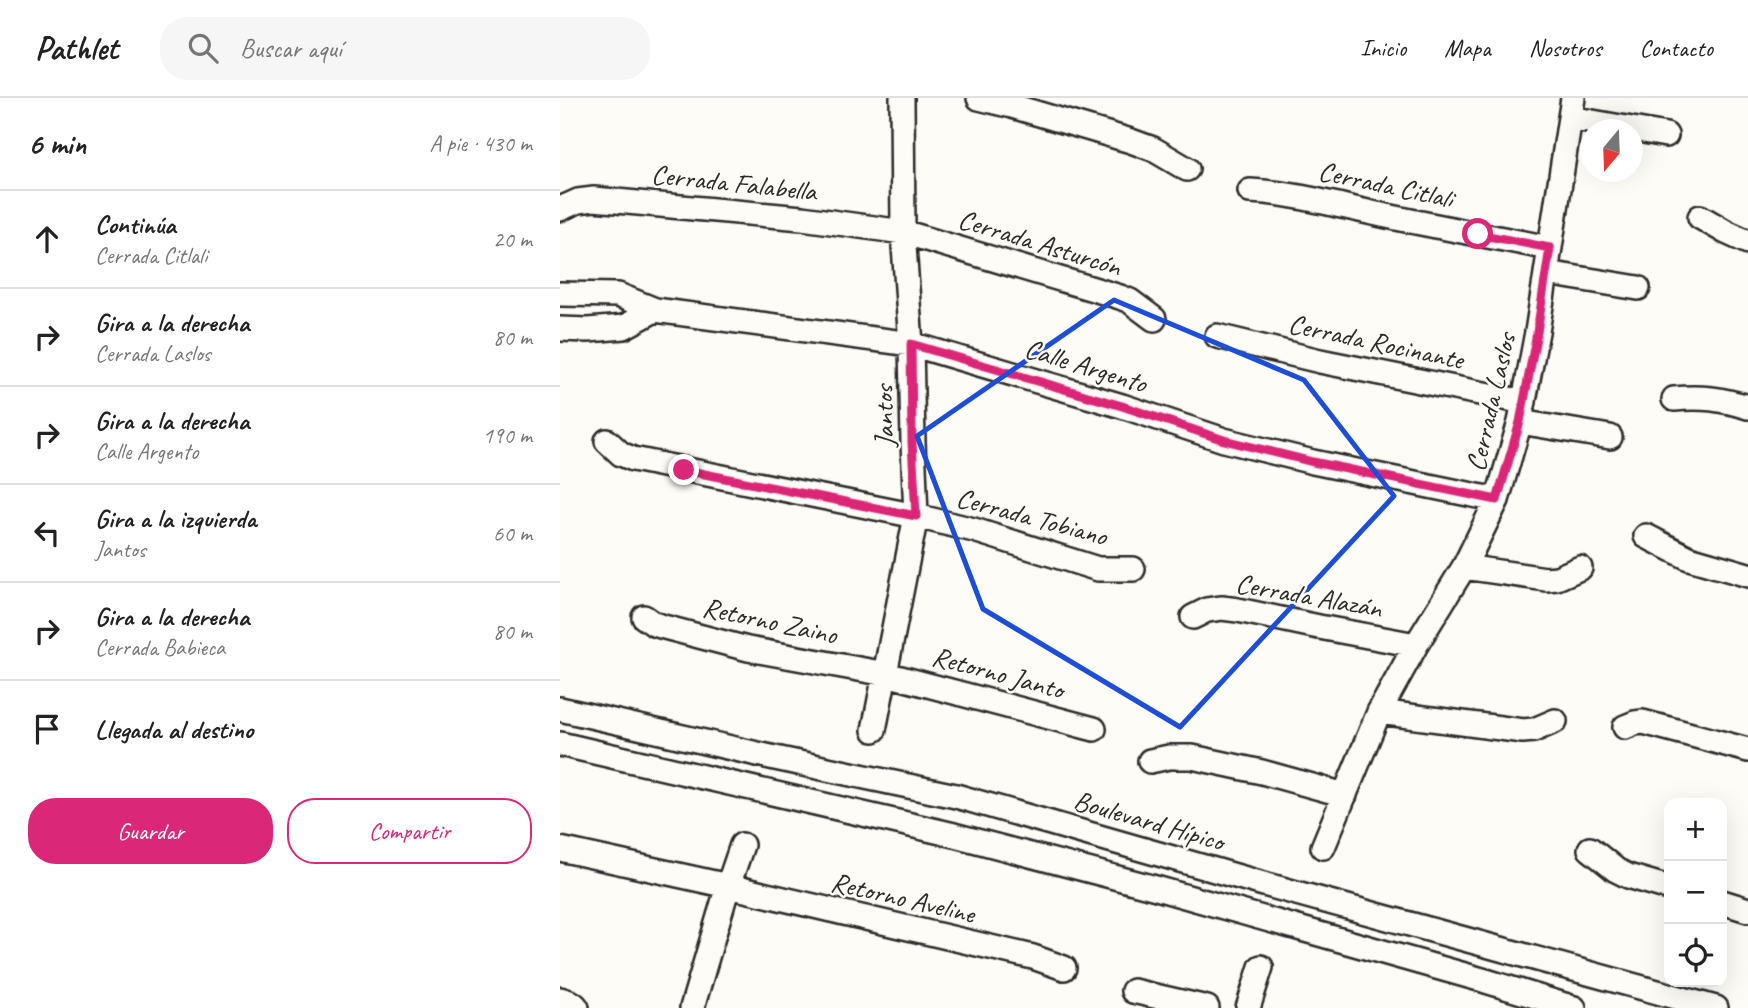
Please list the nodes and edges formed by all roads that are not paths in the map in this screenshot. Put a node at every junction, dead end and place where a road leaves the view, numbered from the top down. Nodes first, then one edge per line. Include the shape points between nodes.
1 (902, 98) edge
2 (979, 98) edge
3 (1572, 108) edge
4 (1666, 135) dead end
5 (1187, 169) dead end
6 (1250, 191) dead end
7 (560, 208) edge
8 (1700, 217) dead end
9 (903, 232) junction
10 (1748, 242) edge
11 (1550, 248) junction
12 (1547, 273) junction
13 (1638, 288) dead end
14 (560, 294) edge
15 (655, 310) junction
16 (1154, 319) dead end
17 (560, 329) edge
18 (1217, 336) dead end
19 (911, 344) junction
20 (1674, 400) dead end
21 (1748, 407) edge
22 (1522, 412) junction
23 (1610, 437) dead end
24 (607, 441) dead end
25 (1497, 500) junction
26 (916, 516) junction
27 (1646, 536) dead end
28 (1464, 567) junction
29 (1580, 568) dead end
30 (1133, 569) dead end
31 (1748, 575) edge
32 (644, 617) dead end
33 (1193, 617) dead end
34 (1416, 645) junction
35 (886, 674) junction
36 (560, 709) edge
37 (1379, 712) junction
38 (1555, 721) dead end
39 (1625, 727) dead end
40 (1094, 729) dead end
41 (874, 730) dead end
42 (560, 744) edge
43 (1748, 750) edge
44 (1150, 761) dead end
45 (1345, 794) junction
46 (742, 845) dead end
47 (1323, 847) dead end
48 (560, 849) edge
49 (1590, 849) dead end
50 (1260, 883) junction
51 (728, 886) junction
52 (1664, 887) edge
53 (1727, 903) edge
54 (1748, 909) edge
55 (1252, 916) junction
56 (1261, 967) dead end
57 (1064, 968) dead end
58 (1133, 991) dead end
59 (560, 999) edge
60 (577, 1008) edge
61 (692, 1008) edge
62 (1207, 1008) edge
63 (1248, 1008) edge
64 (1574, 1008) edge
65 (1716, 1008) edge

1 - 9 street, Jantos
2 - 5 street via 1131,141
3 - 4 street
3 - 11 street, Cerrada Laslos
6 - 11 street, Cerrada Citlali via 1296,196
7 - 9 street, Cerrada Falabella via 594,199
8 - 10 street
9 - 16 street, Cerrada Asturcón via 1120,297
9 - 19 street, Jantos
11 - 12 street, Cerrada Laslos
12 - 13 street
12 - 22 street, Cerrada Laslos
14 - 15 street, Calle Argento via 618,295
15 - 17 street via 624,327
15 - 19 street, Calle Argento
18 - 22 street, Cerrada Rocinante
19 - 25 street, Calle Argento via 1224,440
19 - 26 street, Jantos
20 - 21 street via 1714,398
22 - 23 street, Cerrada Rocinante
22 - 25 street, Cerrada Laslos
24 - 26 street, Cerrada Tobiano via 633,459
25 - 28 street, Cerrada Laslos
26 - 30 street, Cerrada Tobiano via 1097,569
26 - 35 street, Jantos
27 - 31 street via 1689,558
28 - 29 street via 1546,579
28 - 34 street, Cerrada Laslos
32 - 35 street, Retorno Zaino via 654,624 748,649
33 - 34 street, Cerrada Alazán via 1208,610 1238,610
34 - 37 street, Cerrada Laslos
35 - 40 street, Retorno Janto
35 - 41 street, Jantos
36 - 50 street, Boulevard Hípico via 956,796
37 - 38 street via 1523,731
37 - 45 street, Cerrada Laslos
39 - 43 street via 1643,722
42 - 55 street via 954,835
44 - 45 street via 1192,757
45 - 47 street, Cerrada Laslos
46 - 51 street
48 - 51 street, Retorno Aveline
49 - 52 street via 1616,870
50 - 55 street
50 - 65 street, Boulevard Hípico
51 - 57 street, Retorno Aveline
51 - 61 street
53 - 54 street
55 - 64 street
56 - 63 street
58 - 62 street
59 - 60 street

